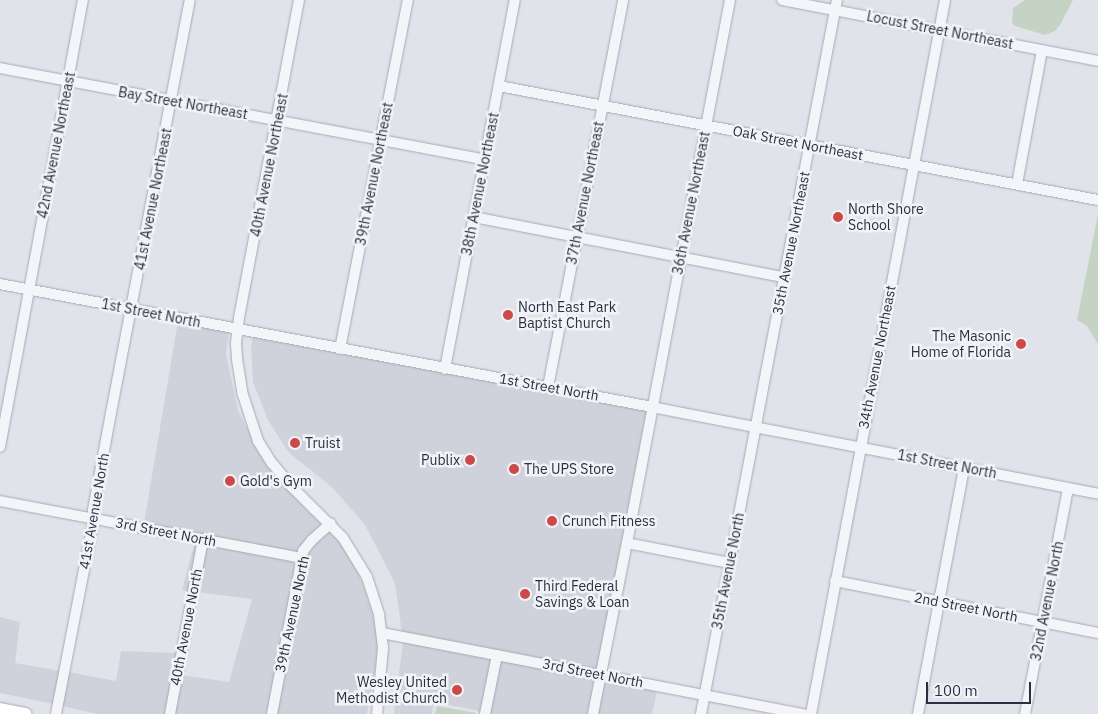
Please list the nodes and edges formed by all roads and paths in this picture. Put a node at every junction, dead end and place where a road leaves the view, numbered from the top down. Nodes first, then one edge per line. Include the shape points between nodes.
1 (84, 0) edge
2 (190, 0) edge
3 (300, 0) edge
4 (408, 0) edge
5 (515, 0) edge
6 (623, 0) edge
7 (730, 0) edge
8 (782, 0) edge
9 (945, 0) edge
10 (836, 5) edge
11 (939, 30) junction
12 (1042, 50) junction
13 (1098, 61) edge
14 (0, 68) edge
15 (68, 82) junction
16 (498, 86) junction
17 (171, 100) junction
18 (602, 105) junction
19 (277, 120) junction
20 (706, 126) junction
21 (381, 141) junction
22 (809, 146) junction
23 (485, 160) junction
24 (912, 165) junction
25 (1017, 184) junction
26 (1098, 200) edge
27 (474, 217) junction
28 (577, 237) junction
29 (680, 258) junction
30 (783, 277) junction
31 (0, 284) edge
32 (30, 290) junction
33 (131, 309) junction
34 (238, 329) junction
35 (340, 349) junction
36 (444, 369) junction
37 (548, 387) junction
38 (652, 406) junction
39 (755, 428) junction
40 (0, 447) edge
41 (860, 448) junction
42 (964, 468) junction
43 (1068, 488) junction
44 (1098, 494) edge
45 (0, 501) edge
46 (94, 518) junction
47 (331, 523) junction
48 (203, 539) junction
49 (627, 543) junction
50 (302, 558) junction
51 (730, 563) junction
52 (835, 582) junction
53 (938, 602) junction
54 (1043, 622) junction
55 (382, 633) junction
56 (1098, 634) edge
57 (496, 655) junction
58 (600, 675) junction
59 (704, 695) junction
60 (0, 709) edge
61 (26, 714) edge
62 (56, 714) edge
63 (170, 714) edge
64 (272, 714) edge
65 (377, 714) edge
66 (485, 714) edge
67 (593, 714) edge
68 (701, 714) edge
69 (804, 714) edge
70 (811, 714) edge
71 (918, 714) edge
72 (1026, 714) edge

1 - 15 street, 42nd Avenue Northeast
2 - 17 street, 41st Avenue Northeast
3 - 19 street, 40th Avenue Northeast
4 - 21 street, 39th Avenue Northeast
5 - 16 street, 38th Avenue Northeast
6 - 18 street, 37th Avenue Northeast
7 - 20 street, 36th Avenue Northeast
8 - 10 street, Locust Street Northeast
9 - 11 street, 34th Avenue Northeast
10 - 11 street, Locust Street Northeast
10 - 22 street, 35th Avenue Northeast
11 - 12 street, Locust Street Northeast
11 - 24 street, 34th Avenue Northeast
12 - 13 street, Locust Street Northeast
12 - 25 street
14 - 15 street, Bay Street Northeast
15 - 17 street, Bay Street Northeast
15 - 32 street, 42nd Avenue Northeast
16 - 18 street, Oak Street Northeast
16 - 23 street, 38th Avenue Northeast
17 - 19 street, Bay Street Northeast
17 - 33 street, 41st Avenue Northeast
18 - 20 street, Oak Street Northeast
18 - 28 street, 37th Avenue Northeast
19 - 21 street, Bay Street Northeast
19 - 34 street, 40th Avenue Northeast
20 - 22 street, Oak Street Northeast
20 - 29 street, 36th Avenue Northeast
21 - 23 street, Bay Street Northeast
21 - 35 street, 39th Avenue Northeast
22 - 24 street, Oak Street Northeast
22 - 30 street, 35th Avenue Northeast
23 - 27 street, 38th Avenue Northeast
24 - 25 street, Oak Street Northeast
24 - 41 street, 34th Avenue Northeast
25 - 26 street, Oak Street Northeast
27 - 28 street
27 - 36 street, 38th Avenue Northeast
28 - 29 street
28 - 37 street, 37th Avenue Northeast
29 - 30 street
29 - 38 street, 36th Avenue Northeast
30 - 39 street, 35th Avenue Northeast
31 - 32 street, 1st Street North
32 - 33 street, 1st Street North
32 - 40 street, 42nd Avenue Northeast
33 - 34 street, 1st Street North
33 - 46 street, 41st Avenue North
34 - 35 street, 1st Street North
34 - 47 street via 237,359 243,395 258,440 291,486
35 - 36 street, 1st Street North
36 - 37 street, 1st Street North
37 - 38 street, 1st Street North
38 - 39 street, 1st Street North
38 - 49 street, 36th Avenue Northeast
39 - 41 street, 1st Street North
39 - 51 street, 35th Avenue North
41 - 42 street, 1st Street North
41 - 52 street, 34th Avenue Northeast
42 - 43 street, 1st Street North
42 - 53 street
43 - 44 street, 1st Street North
43 - 54 street, 32nd Avenue North
45 - 46 street, 3rd Street North
46 - 48 street, 3rd Street North
46 - 62 street, 41st Avenue North
47 - 50 street, 39th Avenue North via 312,540
47 - 55 street via 367,578
48 - 50 street, 3rd Street North
48 - 63 street, 40th Avenue North
49 - 51 street
49 - 58 street, 36th Avenue Northeast
50 - 64 street, 39th Avenue North
51 - 59 street, 35th Avenue North
52 - 53 street, 2nd Street North
52 - 70 street, 34th Avenue Northeast
53 - 54 street, 2nd Street North
53 - 71 street
54 - 56 street, 2nd Street North
54 - 72 street, 32nd Avenue North
55 - 57 street, 3rd Street North
55 - 65 street via 383,665
57 - 58 street, 3rd Street North
57 - 66 street
58 - 59 street, 3rd Street North
58 - 67 street, 36th Avenue Northeast
59 - 68 street, 35th Avenue North
59 - 69 street, 3rd Street North
60 - 61 main road

